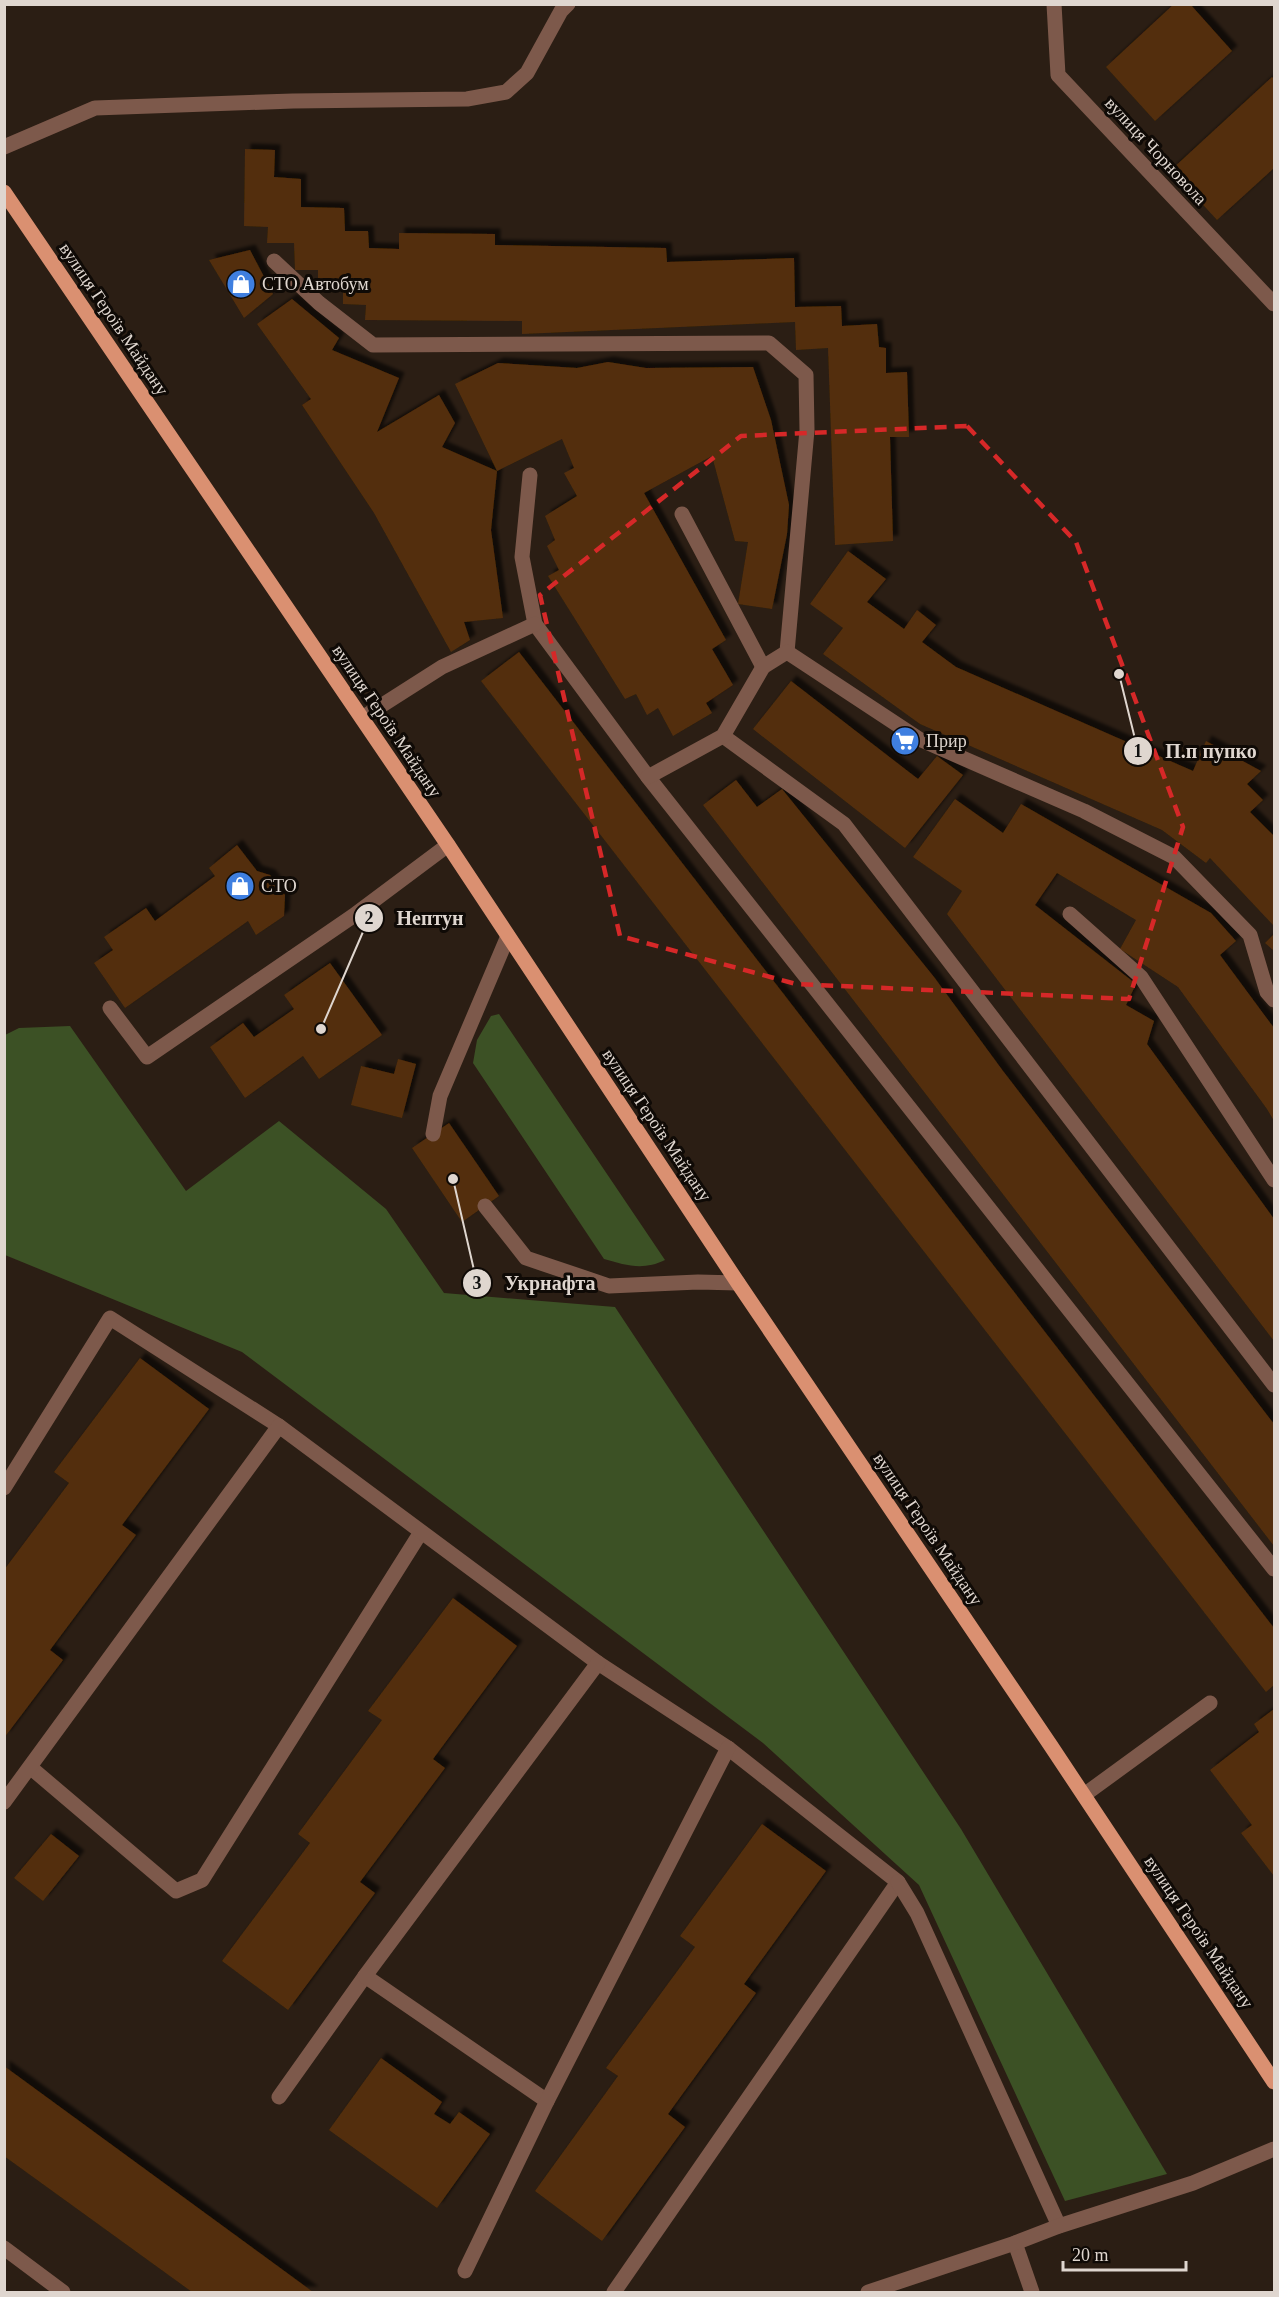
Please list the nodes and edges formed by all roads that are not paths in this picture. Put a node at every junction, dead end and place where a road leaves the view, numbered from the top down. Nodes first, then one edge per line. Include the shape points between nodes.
1 (568, 4) edge
2 (1054, 4) edge
3 (4, 147) edge
4 (4, 192) edge
5 (274, 261) dead end
6 (1275, 304) edge
7 (531, 475) dead end
8 (682, 514) dead end
9 (535, 624) junction
10 (788, 652) junction
11 (763, 667) junction
12 (362, 718) junction
13 (723, 736) junction
14 (648, 777) junction
15 (448, 845) junction
16 (1070, 914) dead end
17 (508, 936) junction
18 (1275, 1000) edge
19 (110, 1008) dead end
20 (433, 1134) dead end
21 (1275, 1180) edge
22 (485, 1206) dead end
23 (738, 1283) junction
24 (1275, 1385) edge
25 (279, 1426) junction
26 (4, 1488) edge
27 (421, 1532) junction
28 (1275, 1569) edge
29 (598, 1663) junction
30 (1210, 1702) dead end
31 (728, 1748) junction
32 (30, 1767) junction
33 (1084, 1795) junction
34 (4, 1803) edge
35 (898, 1882) junction
36 (365, 1976) junction
37 (1275, 2082) edge
38 (279, 2097) dead end
39 (547, 2102) junction
40 (1275, 2149) edge
41 (1059, 2226) junction
42 (1016, 2243) junction
43 (4, 2248) edge
44 (465, 2271) dead end
45 (63, 2292) edge
46 (614, 2292) edge
47 (868, 2292) edge
48 (1032, 2292) edge

1 - 3 street via 527,73 506,92 467,99 293,100 95,108
2 - 6 street, вулиця Чорновола via 1058,75
4 - 12 main road, вулиця Героїв Майдану
5 - 10 street via 373,345 769,343 806,375 807,430
7 - 9 street via 522,557
8 - 11 street
9 - 12 street via 442,668
9 - 14 street
10 - 11 street
10 - 18 street via 919,739 1084,811 1174,856 1251,935 1267,992
11 - 13 street
12 - 15 main road, вулиця Героїв Майдану
13 - 14 street
13 - 24 street via 844,824
14 - 28 street
15 - 17 main road, вулиця Героїв Майдану
15 - 19 street via 353,916 147,1057
16 - 21 street via 1141,977
17 - 20 street via 440,1096
17 - 23 main road, вулиця Героїв Майдану
22 - 23 street via 526,1258 609,1286
23 - 33 main road, вулиця Героїв Майдану
25 - 26 street via 110,1317
25 - 27 street
25 - 32 street
27 - 29 street
27 - 32 street via 202,1880 176,1891
29 - 31 street
29 - 36 street
30 - 33 street
31 - 35 street
31 - 39 street
32 - 34 street
33 - 37 main road, вулиця Героїв Майдану
35 - 41 street via 917,1913
35 - 46 street
36 - 38 street
36 - 39 street
39 - 44 street
40 - 41 street via 1193,2183
41 - 42 street
42 - 47 street
42 - 48 street
43 - 45 street

